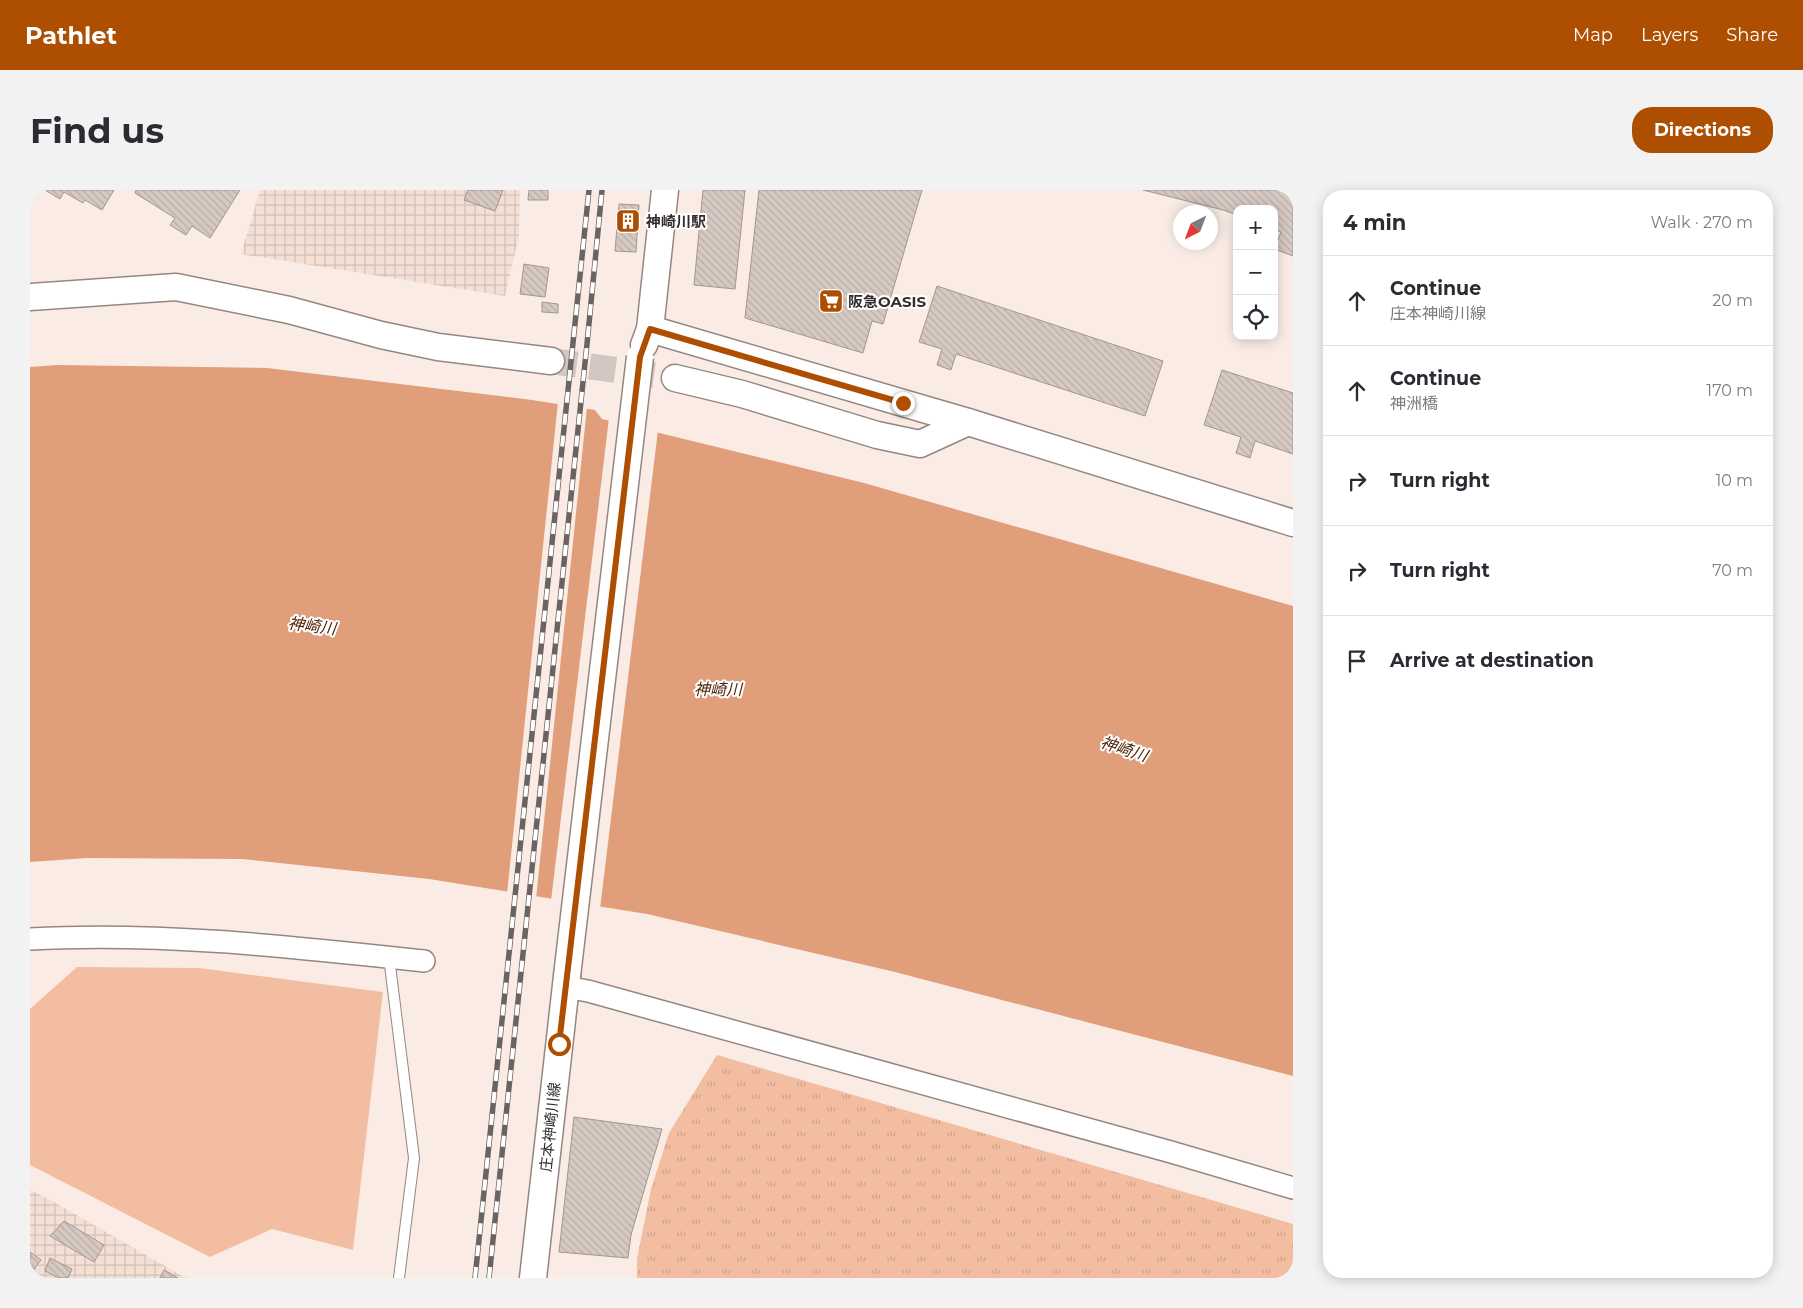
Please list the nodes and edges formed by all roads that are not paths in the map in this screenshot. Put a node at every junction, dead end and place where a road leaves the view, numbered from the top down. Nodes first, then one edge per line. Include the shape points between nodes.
1 (665, 190) edge
2 (30, 296) edge
3 (650, 329) junction
4 (551, 361) tunnel mouth
5 (675, 378) tunnel mouth
6 (968, 422) junction
7 (1293, 523) edge
8 (30, 939) edge
9 (389, 958) junction
10 (424, 961) dead end
11 (566, 982) junction
12 (1293, 1188) edge
13 (399, 1278) edge
14 (533, 1278) edge

1 - 3 street, 庄本神崎川線
2 - 4 street via 176,287 289,310 438,347
3 - 6 street
3 - 11 street, 庄本神崎川線, bridge via 640,357
5 - 6 street via 920,444
6 - 7 street
8 - 9 street via 78,936 225,941
9 - 10 street
9 - 13 lane via 414,1158
11 - 12 street via 588,991
11 - 14 street, 庄本神崎川線

